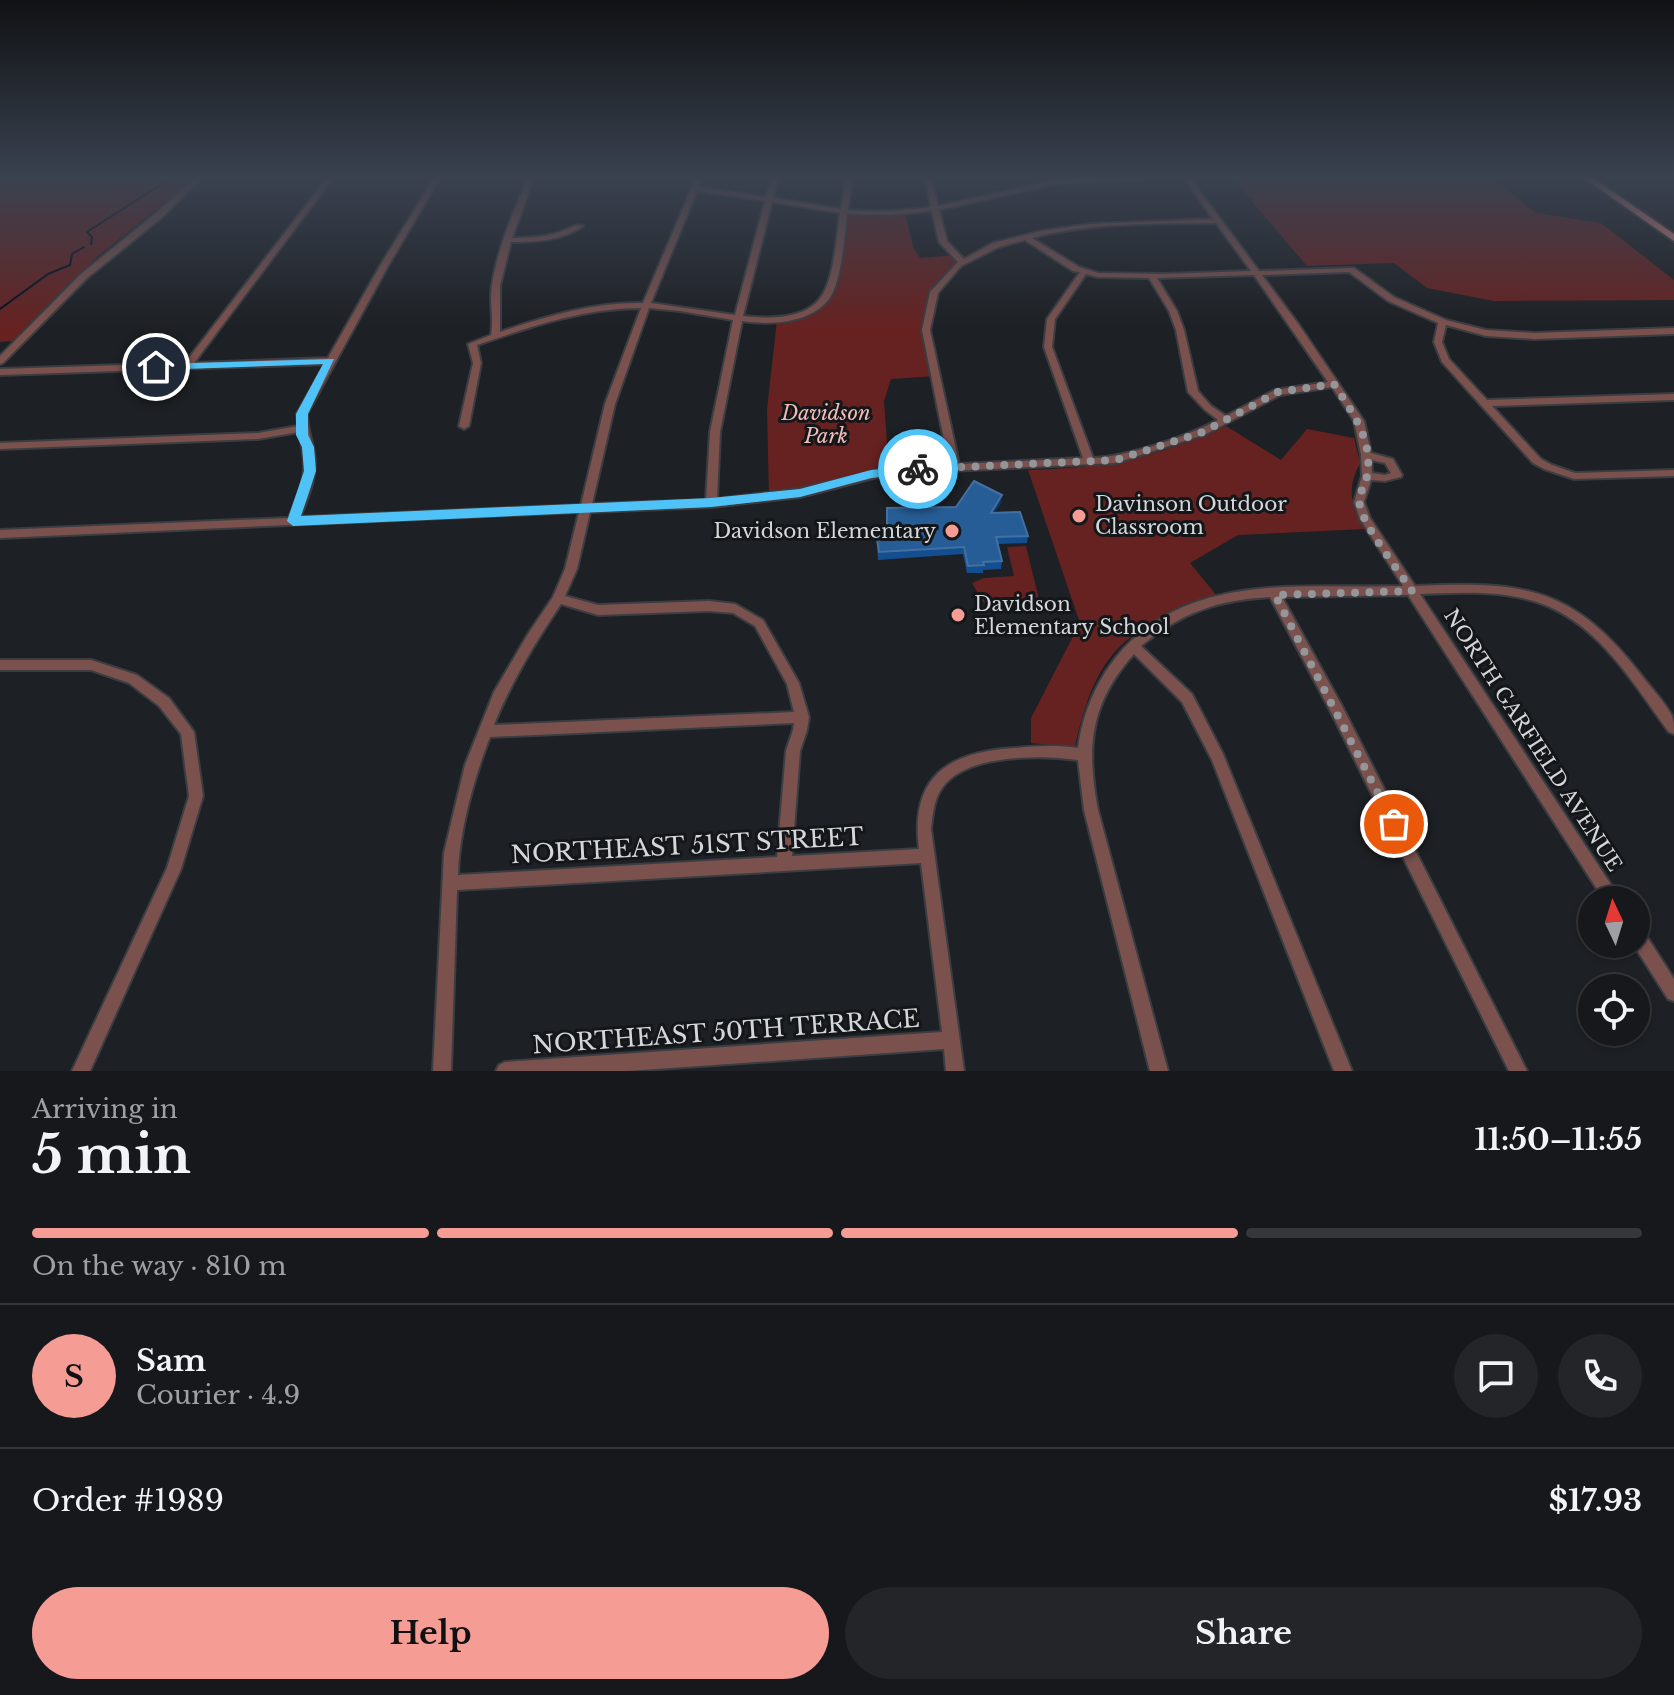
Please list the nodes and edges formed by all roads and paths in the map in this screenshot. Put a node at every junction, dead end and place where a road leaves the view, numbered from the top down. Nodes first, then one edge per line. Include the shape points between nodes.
1 (143, 228) edge
2 (292, 228) edge
3 (408, 228) edge
4 (512, 228) edge
5 (576, 228) edge
6 (679, 228) edge
7 (761, 228) edge
8 (840, 228) edge
9 (940, 228) edge
10 (1073, 228) edge
11 (1223, 228) edge
12 (1026, 237) junction
13 (507, 240) junction
14 (963, 262) junction
15 (1084, 272) junction
16 (1256, 273) junction
17 (1152, 276) junction
18 (646, 305) junction
19 (738, 317) junction
20 (1443, 322) junction
21 (1674, 331) edge
22 (495, 335) junction
23 (0, 361) edge
24 (330, 361) junction
25 (187, 366) junction
26 (0, 372) edge
27 (1334, 384) junction
28 (1674, 397) edge
29 (1484, 403) junction
30 (1225, 420) junction
31 (464, 426) dead end
32 (301, 429) junction
33 (0, 446) edge
34 (1366, 455) junction
35 (1089, 462) junction
36 (955, 468) junction
37 (1674, 473) edge
38 (1367, 476) junction
39 (711, 503) junction
40 (583, 508) junction
41 (293, 521) junction
42 (0, 534) edge
43 (1412, 591) junction
44 (1275, 595) junction
45 (558, 599) junction
46 (1133, 646) junction
47 (0, 665) edge
48 (802, 717) junction
49 (1674, 728) edge
50 (485, 731) junction
51 (1084, 755) junction
52 (926, 856) junction
53 (784, 864) junction
54 (450, 883) junction
55 (1604, 886) edge
56 (1650, 956) edge
57 (1674, 993) edge
58 (950, 1040) junction
59 (81, 1071) edge
60 (442, 1071) edge
61 (505, 1071) edge
62 (955, 1071) edge
63 (1159, 1071) edge
64 (1343, 1071) edge
65 (1518, 1071) edge

1 - 23 street via 97,263
2 - 25 street
3 - 24 street
4 - 13 street
5 - 13 street via 552,237
6 - 18 street
7 - 19 street
8 - 19 street via 831,287 822,301 786,318
9 - 14 street via 943,242
10 - 12 street
11 - 16 street, NORTH GARFIELD AVENUE
12 - 14 street
12 - 15 street
13 - 22 street via 495,289
14 - 36 street via 940,280 925,320
15 - 17 street
15 - 35 street via 1051,319 1048,347
16 - 17 street
16 - 20 street via 1356,271 1391,299
16 - 27 street, NORTH GARFIELD AVENUE
17 - 30 street via 1180,330 1193,392
18 - 19 street
18 - 22 street via 600,307
18 - 40 street via 610,404
19 - 39 street via 715,432
20 - 21 street via 1486,333 1535,336
20 - 29 street via 1441,354
22 - 31 street via 472,344 477,363
24 - 25 street
24 - 32 street via 302,414
25 - 26 street
27 - 30 street via 1278,392
27 - 34 street, NORTH GARFIELD AVENUE via 1359,421
28 - 29 street
29 - 37 street via 1537,461 1558,472
30 - 35 street via 1116,460
32 - 33 street via 258,436
32 - 41 street via 310,471
34 - 38 street, NORTH GARFIELD AVENUE
34 - 38 street via 1389,461 1397,475
35 - 36 street
36 - 39 street via 889,471 800,493
38 - 43 street, NORTH GARFIELD AVENUE via 1359,494 1361,510
39 - 40 street
40 - 41 street
40 - 45 street via 581,535
41 - 42 street
43 - 44 street
43 - 49 street via 1508,590 1551,602 1594,629
43 - 55 street, NORTH GARFIELD AVENUE
44 - 46 street via 1203,603
44 - 65 street
45 - 48 street via 598,610 735,609 759,623 793,683
45 - 50 street via 517,661
46 - 51 street via 1097,698
46 - 64 street via 1187,698 1202,724
47 - 59 street via 91,665 133,679 164,702 187,732 196,796 174,869
48 - 50 street
48 - 53 street via 793,751
50 - 54 street via 460,808
51 - 52 street via 1002,754 976,757 949,770 930,794 924,813
51 - 63 street via 1094,819
52 - 53 street, NORTHEAST 51ST STREET
52 - 58 street
53 - 54 street, NORTHEAST 51ST STREET
54 - 60 street
56 - 57 street
58 - 61 street, NORTHEAST 50TH TERRACE
58 - 62 street

